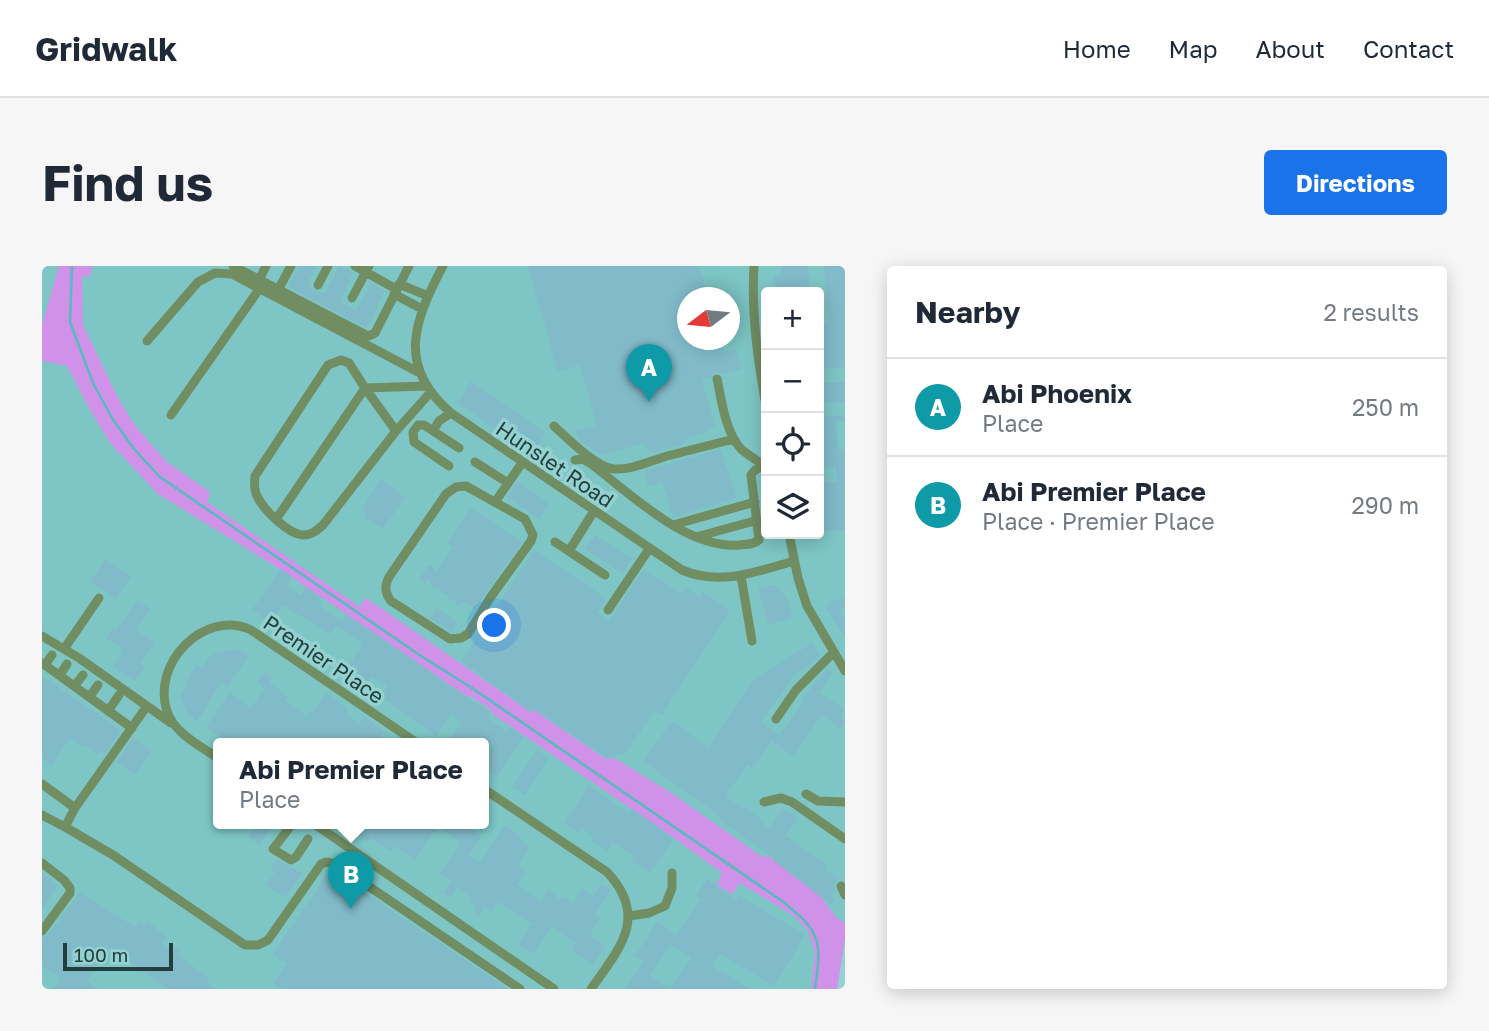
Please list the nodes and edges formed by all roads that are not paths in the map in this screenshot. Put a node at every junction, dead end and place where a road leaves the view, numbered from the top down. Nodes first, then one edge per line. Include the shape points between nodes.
1 (233, 266) edge
2 (267, 266) edge
3 (291, 266) edge
4 (328, 266) edge
5 (355, 266) edge
6 (409, 266) edge
7 (443, 266) edge
8 (754, 266) edge
9 (368, 269) edge
10 (260, 284) junction
11 (318, 285) dead end
12 (396, 289) junction
13 (278, 290) junction
14 (428, 296) junction
15 (352, 298) dead end
16 (422, 309) junction
17 (148, 341) dead end
18 (420, 373) junction
19 (761, 377) edge
20 (717, 379) dead end
21 (365, 388) junction
22 (428, 389) junction
23 (451, 413) junction
24 (170, 415) dead end
25 (554, 426) dead end
26 (433, 430) junction
27 (396, 431) junction
28 (734, 439) junction
29 (459, 449) dead end
30 (575, 460) dead end
31 (475, 462) dead end
32 (761, 462) edge
33 (522, 463) junction
34 (449, 466) dead end
35 (761, 467) edge
36 (508, 483) junction
37 (495, 502) junction
38 (755, 502) junction
39 (594, 511) junction
40 (277, 518) junction
41 (758, 520) junction
42 (673, 525) junction
43 (696, 537) junction
44 (790, 539) edge
45 (555, 542) dead end
46 (649, 549) junction
47 (569, 551) junction
48 (794, 561) junction
49 (605, 575) dead end
50 (741, 576) junction
51 (99, 598) dead end
52 (608, 610) dead end
53 (42, 636) edge
54 (752, 641) dead end
55 (64, 649) junction
56 (834, 652) junction
57 (52, 655) dead end
58 (44, 664) edge
59 (67, 664) dead end
60 (845, 671) edge
61 (60, 675) junction
62 (83, 675) dead end
63 (75, 685) junction
64 (97, 685) dead end
65 (119, 695) dead end
66 (90, 696) junction
67 (147, 706) junction
68 (108, 711) junction
69 (776, 719) dead end
70 (176, 726) junction
71 (132, 728) junction
72 (410, 738) edge
73 (213, 754) edge
74 (42, 784) edge
75 (489, 792) edge
76 (806, 794) dead end
77 (764, 802) dead end
78 (845, 802) edge
79 (75, 808) junction
80 (42, 815) edge
81 (65, 827) junction
82 (288, 829) edge
83 (322, 829) edge
84 (308, 839) dead end
85 (845, 839) edge
86 (42, 863) edge
87 (671, 873) dead end
88 (629, 916) junction
89 (42, 931) edge
90 (520, 989) edge
91 (554, 989) edge
92 (591, 989) edge

1 - 10 street
2 - 10 street
3 - 13 street
4 - 11 street
5 - 9 street
6 - 12 street
7 - 14 street, Hunslet Road
8 - 19 street via 753,313
9 - 12 street
9 - 15 street
10 - 13 street
10 - 17 street via 215,272 189,291
10 - 18 street
10 - 24 street
12 - 13 street via 375,332 368,336
12 - 14 street
12 - 16 street
14 - 16 street, Hunslet Road
16 - 18 street, Hunslet Road via 414,342
18 - 22 street, Hunslet Road
20 - 28 street
21 - 22 street
21 - 27 street
21 - 40 street
21 - 40 street via 349,363 341,360 328,365 255,476 257,496
22 - 23 street, Hunslet Road
22 - 27 street
23 - 26 street
23 - 33 street, Hunslet Road
25 - 28 street via 608,468 631,467
26 - 29 street
26 - 34 street via 418,425 414,443
27 - 40 street via 315,532 300,535
28 - 32 street
30 - 42 street via 591,464
31 - 36 street
33 - 36 street
33 - 39 street, Hunslet Road
35 - 38 street via 751,475
36 - 37 street
37 - 37 street via 466,486 451,489 386,583 391,601 450,639 468,634 531,541 532,530 525,519
38 - 41 street
38 - 42 street
39 - 46 street, Hunslet Road
39 - 47 street
41 - 43 street
41 - 43 street via 756,543 721,545
42 - 43 street
44 - 48 street
45 - 47 street
46 - 50 street, Hunslet Road via 698,577
46 - 52 street
47 - 49 street
48 - 50 street, Hunslet Road
48 - 56 street via 807,606
50 - 54 street
51 - 55 street
53 - 55 street
55 - 67 street
56 - 60 street
56 - 69 street via 796,690
57 - 58 street
58 - 61 street
59 - 61 street
61 - 63 street
62 - 63 street
63 - 66 street
64 - 66 street
65 - 68 street
66 - 68 street
67 - 70 street
67 - 71 street
68 - 71 street
70 - 72 street, Premier Place via 167,713 164,696 170,666 198,632 232,624 251,630
70 - 73 street
71 - 79 street
74 - 79 street
75 - 88 street via 607,872 625,898
76 - 78 street via 818,801
77 - 85 street via 781,798 792,802
79 - 81 street
80 - 81 street
81 - 90 street via 251,946 268,940 321,864 336,864
82 - 84 street via 271,847 292,860
83 - 91 street
86 - 89 street via 64,880 70,893
87 - 88 street via 672,888 665,906
88 - 92 street via 622,945

